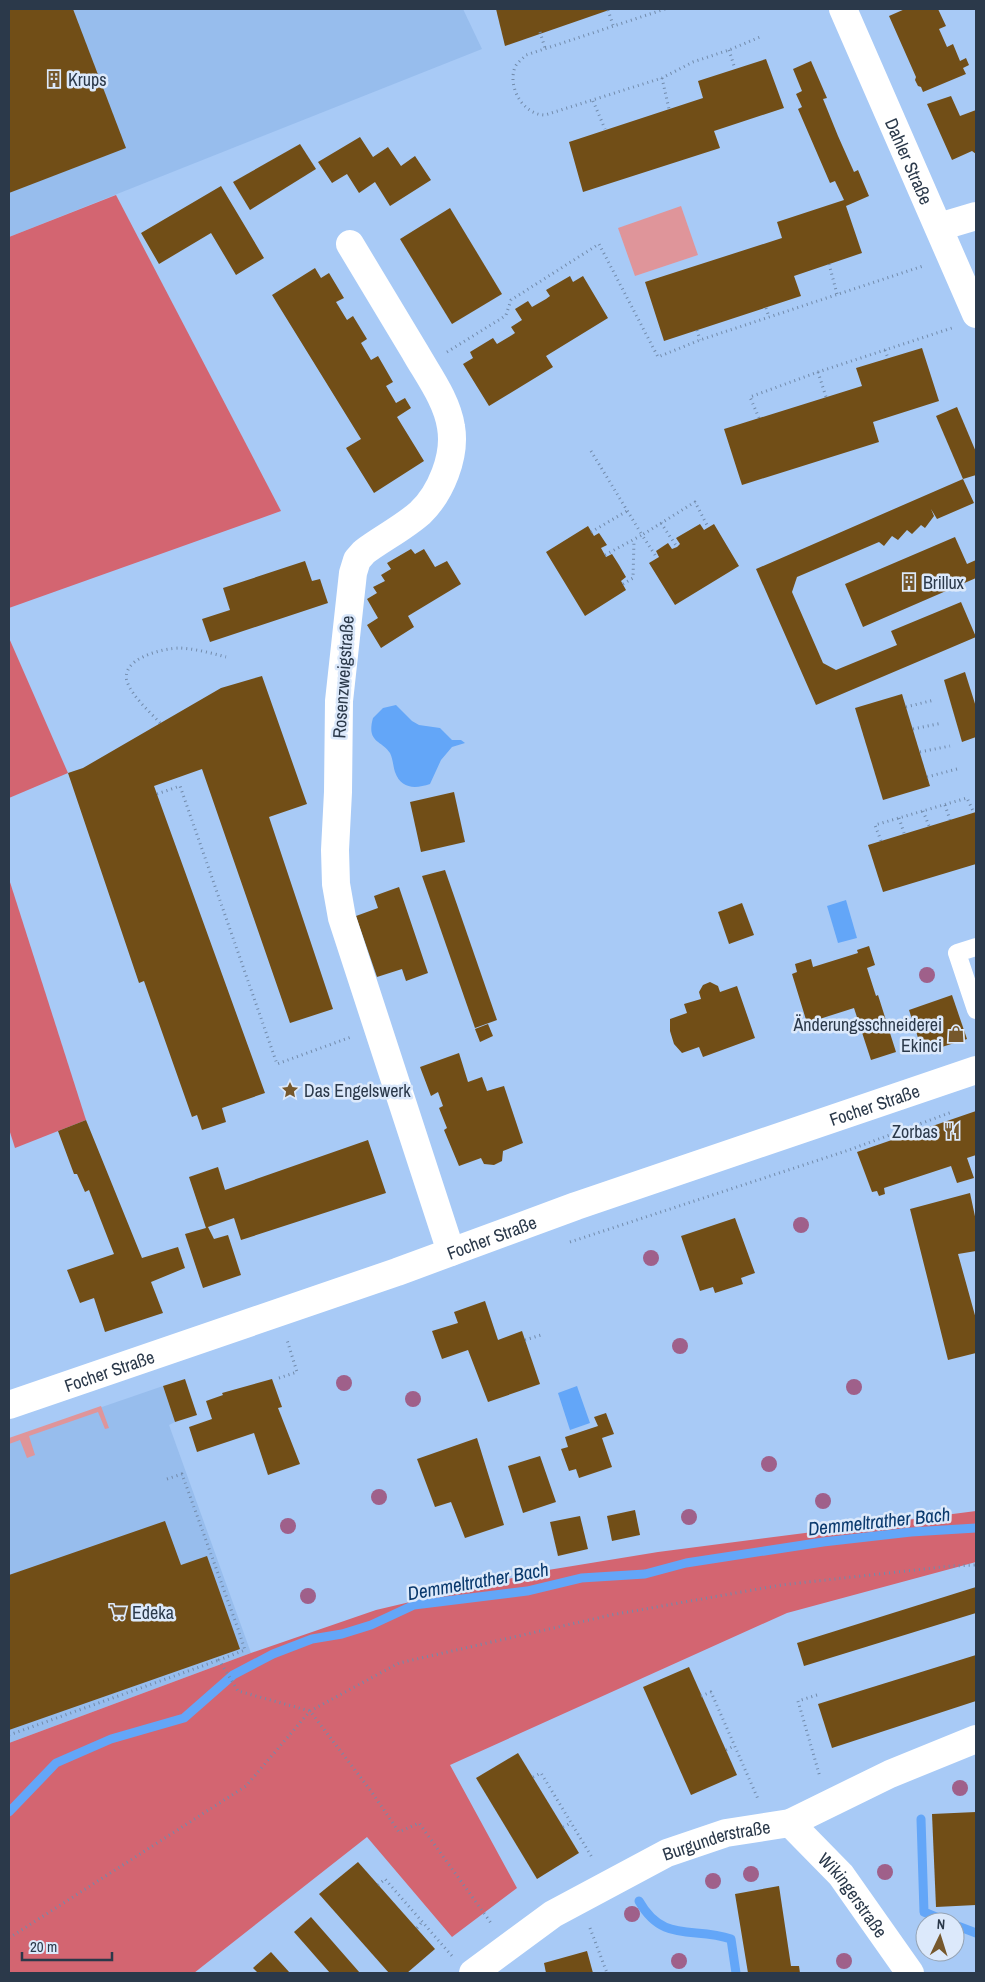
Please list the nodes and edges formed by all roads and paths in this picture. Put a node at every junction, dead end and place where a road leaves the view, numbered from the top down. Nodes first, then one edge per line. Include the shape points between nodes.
1 (665, 9) edge
2 (843, 9) edge
3 (608, 10) dead end
4 (613, 25) junction
5 (540, 32) dead end
6 (760, 36) dead end
7 (545, 48) junction
8 (729, 50) junction
9 (735, 69) dead end
10 (662, 78) junction
11 (593, 101) junction
12 (670, 109) dead end
13 (605, 130) dead end
14 (976, 216) edge
15 (939, 227) junction
16 (350, 244) dead end
17 (952, 256) junction
18 (829, 264) dead end
19 (837, 294) junction
20 (766, 308) dead end
21 (770, 317) junction
22 (968, 319) edge
23 (697, 330) dead end
24 (700, 340) junction
25 (885, 350) junction
26 (888, 358) dead end
27 (423, 367) junction
28 (818, 372) junction
29 (826, 397) dead end
30 (759, 418) dead end
31 (591, 451) dead end
32 (627, 511) junction
33 (661, 523) junction
34 (708, 527) dead end
35 (591, 532) dead end
36 (642, 535) junction
37 (634, 540) junction
38 (676, 546) dead end
39 (605, 555) dead end
40 (657, 558) dead end
41 (623, 584) dead end
42 (226, 657) dead end
43 (934, 700) dead end
44 (906, 707) dead end
45 (942, 723) dead end
46 (160, 724) dead end
47 (913, 729) dead end
48 (950, 746) dead end
49 (920, 752) dead end
50 (957, 769) dead end
51 (927, 777) dead end
52 (157, 794) dead end
53 (945, 805) junction
54 (923, 811) junction
55 (974, 813) dead end
56 (899, 818) junction
57 (950, 820) dead end
58 (929, 826) dead end
59 (904, 833) dead end
60 (881, 841) dead end
61 (976, 947) edge
62 (976, 1010) edge
63 (377, 1028) junction
64 (976, 1070) edge
65 (958, 1109) dead end
66 (569, 1242) dead end
67 (451, 1252) junction
68 (541, 1335) dead end
69 (296, 1336) dead end
70 (287, 1339) junction
71 (525, 1340) dead end
72 (278, 1342) dead end
73 (279, 1378) dead end
74 (9, 1405) edge
75 (167, 1479) dead end
76 (976, 1565) edge
77 (219, 1660) junction
78 (818, 1695) dead end
79 (701, 1696) dead end
80 (310, 1711) junction
81 (9, 1735) edge
82 (976, 1739) edge
83 (734, 1746) junction
84 (726, 1750) dead end
85 (532, 1777) dead end
86 (828, 1804) junction
87 (571, 1823) junction
88 (780, 1825) junction
89 (563, 1827) dead end
90 (608, 1883) junction
91 (378, 1885) dead end
92 (579, 1899) junction
93 (422, 1922) junction
94 (417, 1928) dead end
95 (9, 1938) edge
96 (508, 1945) junction
97 (463, 1966) edge
98 (607, 1973) edge
99 (910, 1973) edge

1 - 4 path
2 - 15 street, Dahler Straße
3 - 4 path
4 - 7 path
5 - 7 path
6 - 8 path
7 - 11 path via 526,55 515,67 514,84 526,108 532,113 545,115
8 - 9 path
8 - 10 path via 693,62
10 - 11 path
10 - 12 path
11 - 13 path
14 - 15 street
15 - 17 street, Dahler Straße
16 - 27 street, Rosenzweigstraße
17 - 19 path
17 - 22 street, Dahler Straße
18 - 19 path
19 - 21 path
20 - 21 path
21 - 24 path
22 - 25 path
23 - 24 path
24 - 27 path via 658,357 599,244 511,300 502,318
25 - 26 path
25 - 28 path
27 - 63 street, Rosenzweigstraße via 448,414 452,442 448,463 434,495 420,513 371,546 358,560 351,585 339,701 336,884 342,918
28 - 29 path
28 - 30 path via 750,397
31 - 32 path
32 - 35 path
32 - 36 path
33 - 34 path via 695,502
33 - 36 path
33 - 38 path
36 - 37 path
36 - 40 path
37 - 39 path
37 - 41 path via 632,578
42 - 46 path via 178,648 140,658 132,665 126,674 128,684
43 - 44 path
45 - 47 path
48 - 49 path
50 - 51 path
52 - 63 path via 180,786 277,1064
53 - 54 path
53 - 55 path via 967,798
53 - 57 path
54 - 56 path
54 - 58 path
56 - 59 path
56 - 60 path via 876,825
61 - 62 lane via 957,954
63 - 67 street, Rosenzweigstraße
64 - 67 street, Focher Straße
65 - 66 path via 849,1150
67 - 74 street, Focher Straße
68 - 71 path
69 - 70 path
70 - 72 path
70 - 73 path via 297,1372
75 - 77 path via 182,1474 244,1650
76 - 80 path via 781,1585 611,1615 399,1663
77 - 80 path via 238,1691
77 - 81 path
78 - 86 path via 798,1701
79 - 83 path via 711,1692
80 - 95 path via 246,1786
80 - 96 path via 399,1832 419,1823
82 - 86 street, Burgunderstraße via 890,1774
83 - 84 path
83 - 88 path
85 - 87 path via 541,1773
86 - 88 street, Burgunderstraße
87 - 89 path
87 - 90 path
88 - 90 street, Burgunderstraße via 689,1844
88 - 99 street, Wikingerstraße via 841,1875
90 - 92 street, Burgunderstraße
91 - 93 path via 385,1879
92 - 96 street, Burgunderstraße
92 - 98 path
93 - 94 path
93 - 97 path
96 - 97 street, Burgunderstraße

